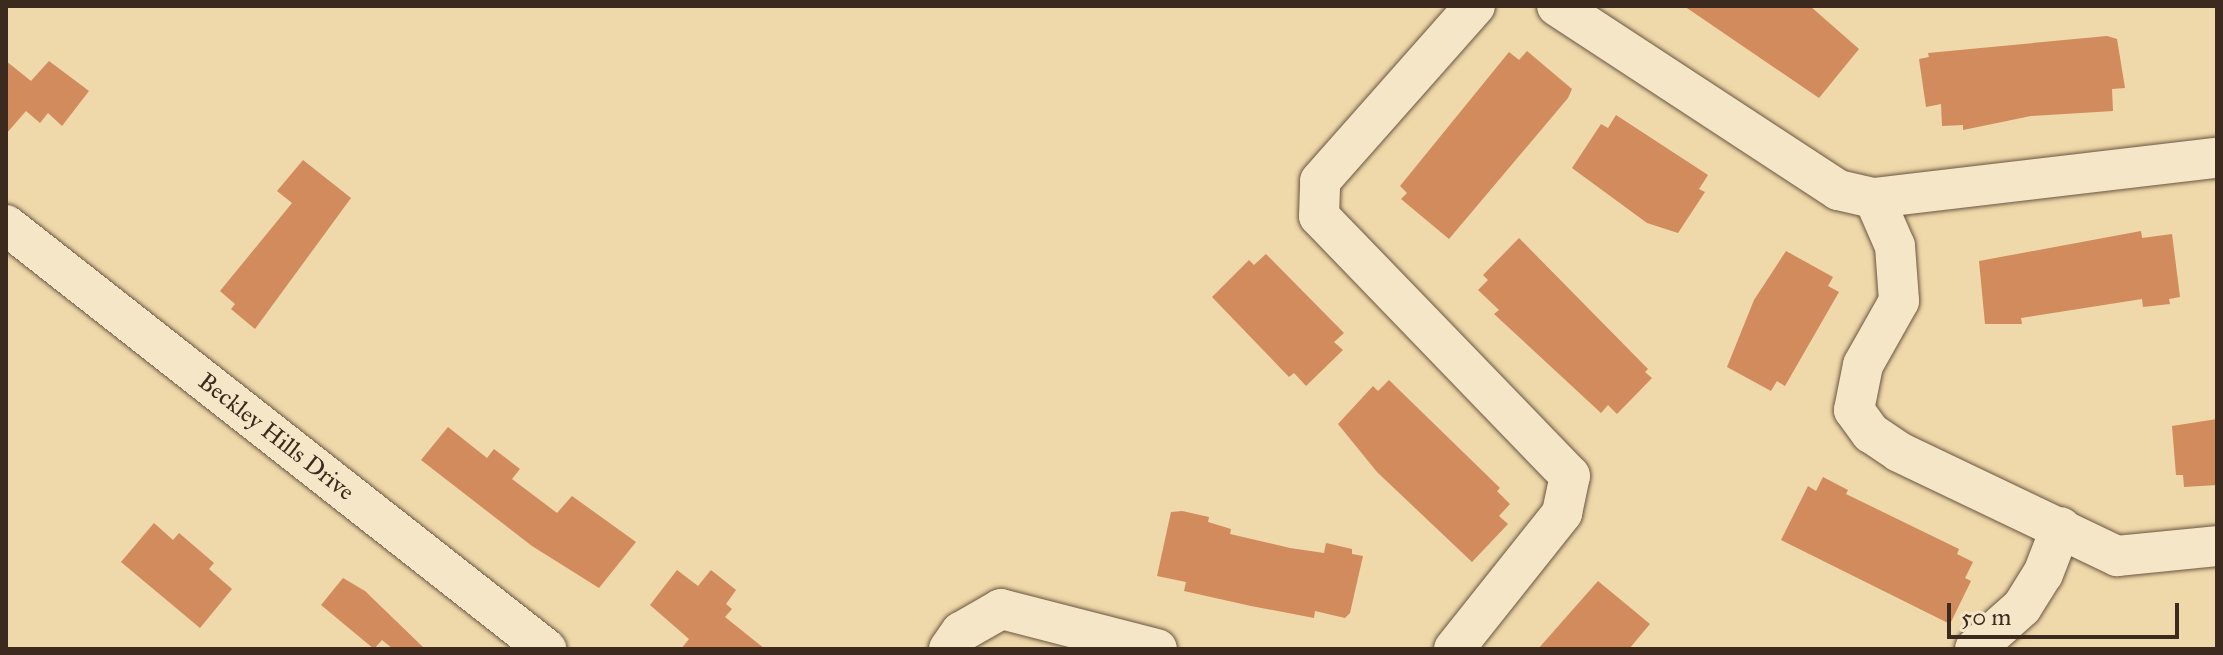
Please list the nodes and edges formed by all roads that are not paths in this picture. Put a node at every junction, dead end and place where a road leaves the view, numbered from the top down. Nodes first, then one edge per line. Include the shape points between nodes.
1 (1475, 6) edge
2 (1557, 6) edge
3 (2217, 158) edge
4 (1874, 198) junction
5 (6, 225) edge
6 (2061, 527) junction
7 (2217, 546) edge
8 (546, 649) edge
9 (949, 649) edge
10 (1157, 649) edge
11 (1454, 649) edge
12 (1975, 649) edge

1 - 11 street via 1320,181 1319,216 1570,476 1562,513
2 - 4 street via 1838,190
3 - 4 street
4 - 6 street via 1899,264 1899,301 1863,365 1854,410 1871,433 1899,452
5 - 8 street, Beckley Hills Drive
6 - 7 street via 2117,556
6 - 12 street via 2043,574 2022,607
9 - 10 street via 961,632 1001,609

